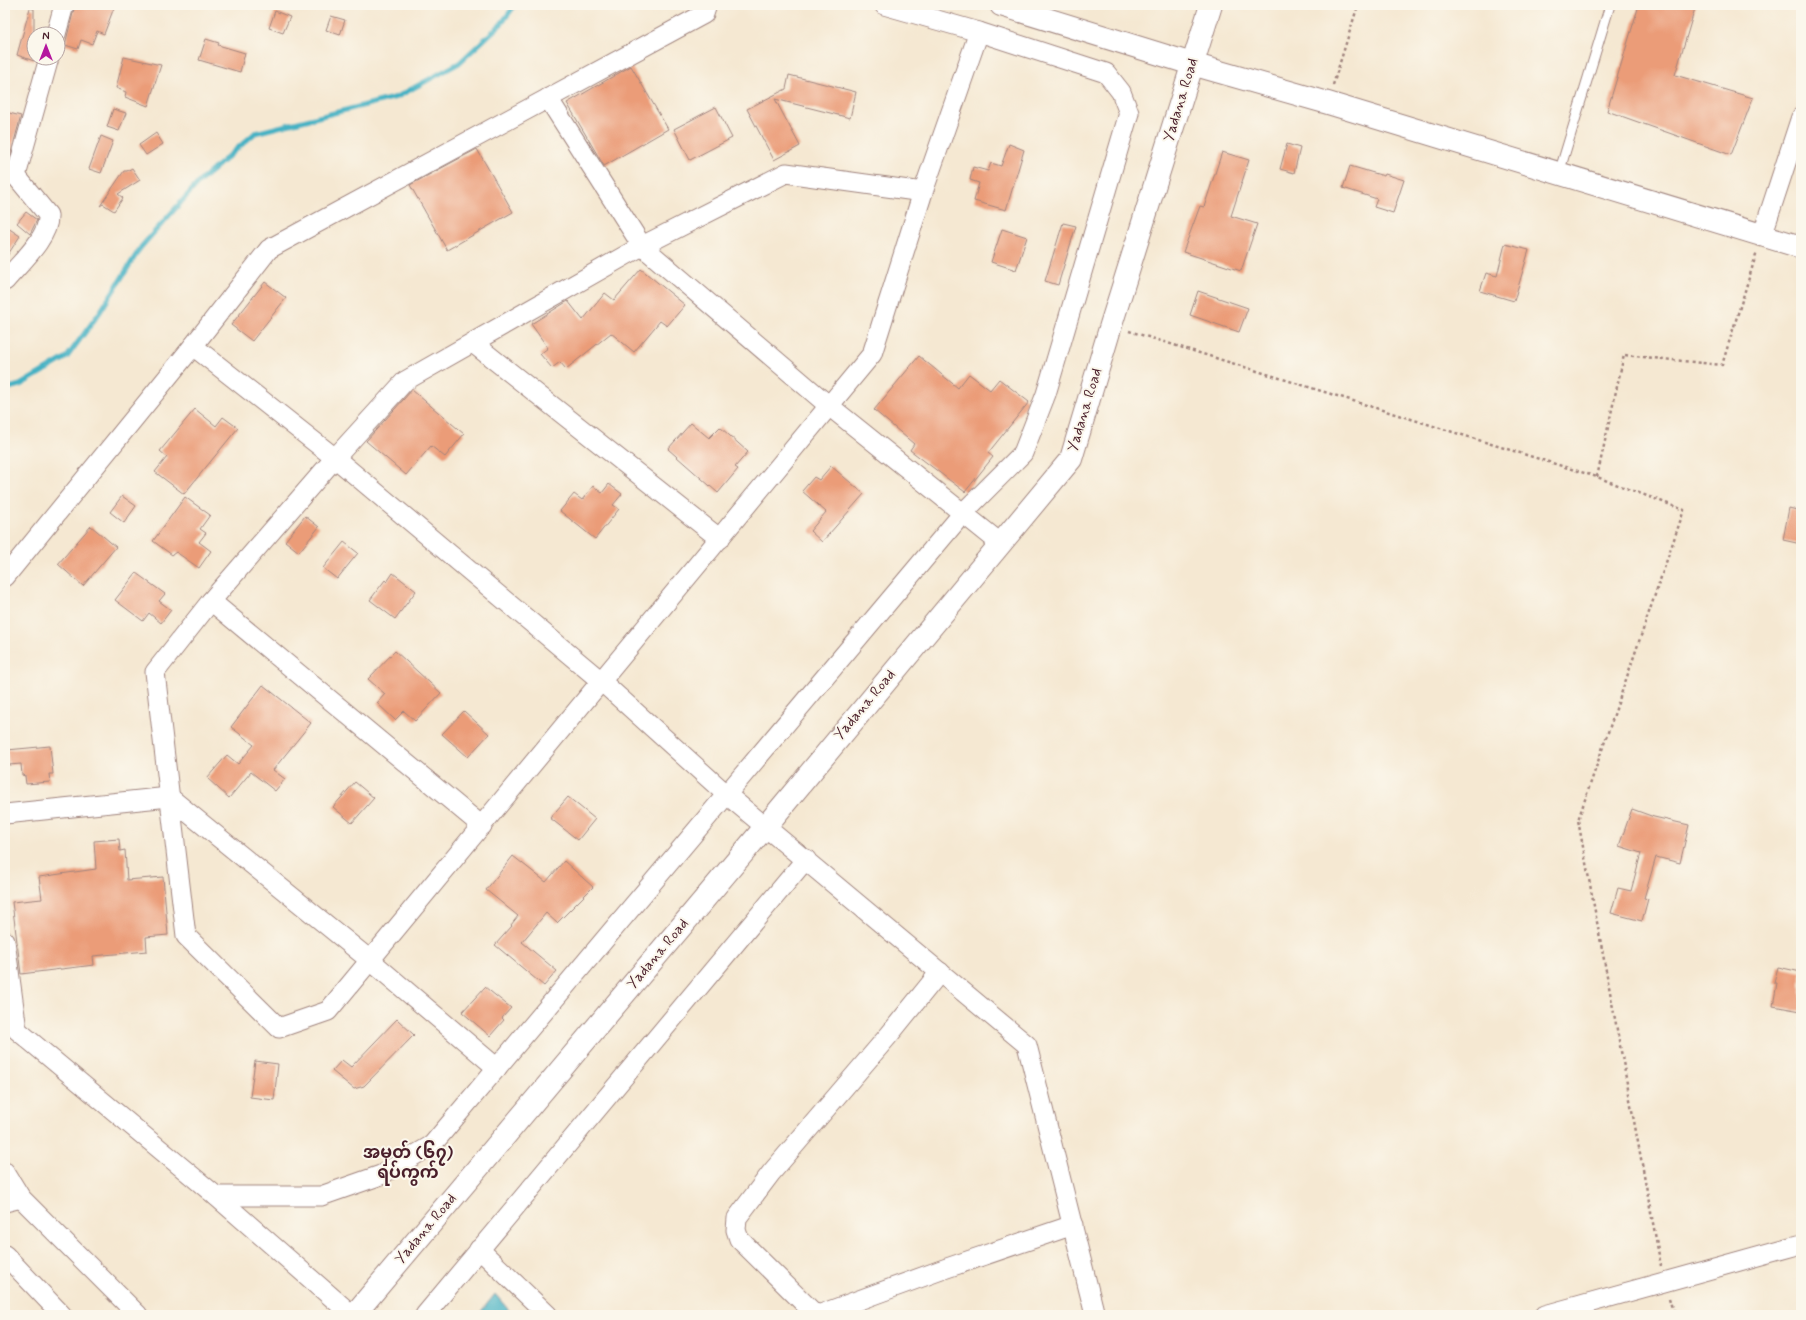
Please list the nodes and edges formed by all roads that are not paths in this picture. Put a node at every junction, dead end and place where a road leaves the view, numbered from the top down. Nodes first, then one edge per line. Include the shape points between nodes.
1 (64, 5) edge
2 (707, 5) edge
3 (884, 5) edge
4 (1001, 5) edge
5 (1211, 5) edge
6 (1610, 5) edge
7 (58, 26) edge
8 (979, 32) junction
9 (1192, 64) junction
10 (46, 66) edge
11 (548, 98) junction
12 (1801, 117) edge
13 (1559, 173) junction
14 (10, 175) edge
15 (923, 192) junction
16 (1762, 236) junction
17 (642, 246) junction
18 (1801, 248) edge
19 (5, 281) edge
20 (473, 343) junction
21 (193, 346) junction
22 (828, 405) junction
23 (335, 458) junction
24 (963, 513) junction
25 (720, 539) junction
26 (1000, 543) junction
27 (5, 577) edge
28 (211, 601) junction
29 (601, 681) junction
30 (726, 794) junction
31 (169, 797) junction
32 (5, 814) edge
33 (482, 826) junction
34 (766, 826) junction
35 (806, 859) junction
36 (5, 941) edge
37 (371, 961) junction
38 (940, 972) junction
39 (497, 1068) junction
40 (5, 1172) edge
41 (216, 1196) junction
42 (13, 1200) edge
43 (1073, 1226) junction
44 (1801, 1244) edge
45 (478, 1249) junction
46 (5, 1255) edge
47 (62, 1315) edge
48 (138, 1315) edge
49 (353, 1315) edge
50 (424, 1315) edge
51 (548, 1315) edge
52 (817, 1315) edge
53 (1095, 1315) edge
54 (1545, 1315) edge

1 - 7 street
2 - 11 street via 704,14
3 - 8 street
4 - 9 main road
5 - 9 main road, Yadana Road
6 - 13 lane
8 - 15 street
8 - 24 street via 1106,73 1121,92 1129,113 1046,394 1023,453
9 - 13 main road
9 - 26 main road, Yadana Road via 1071,458
10 - 14 street
11 - 17 street
11 - 21 street via 269,249
12 - 16 street
13 - 16 main road
14 - 19 street via 48,215 49,221 42,237
15 - 17 street via 786,173
15 - 22 street via 872,354
16 - 18 main road
17 - 20 street
17 - 22 street
20 - 23 street via 405,381
20 - 25 street
21 - 23 street
21 - 27 street
22 - 24 street
22 - 25 street
23 - 28 street
23 - 29 street
24 - 26 street
24 - 30 street
25 - 29 street
26 - 34 main road, Yadana Road
28 - 31 street via 155,672
28 - 33 street
29 - 30 street
29 - 33 street
30 - 34 street
30 - 39 street
31 - 32 street
31 - 37 street
31 - 37 street via 186,936 279,1028 328,1011
33 - 37 street
34 - 35 street
34 - 49 main road, Yadana Road
35 - 38 street
35 - 45 street
36 - 41 street via 17,1030
37 - 39 street
38 - 43 street via 1027,1044
38 - 52 street via 771,1173 737,1218 736,1230 739,1239
39 - 41 street via 432,1145 381,1175 321,1196
40 - 42 street
41 - 49 street
42 - 48 street
43 - 52 street
43 - 53 street
44 - 54 street
45 - 50 street
45 - 51 street
46 - 47 street

